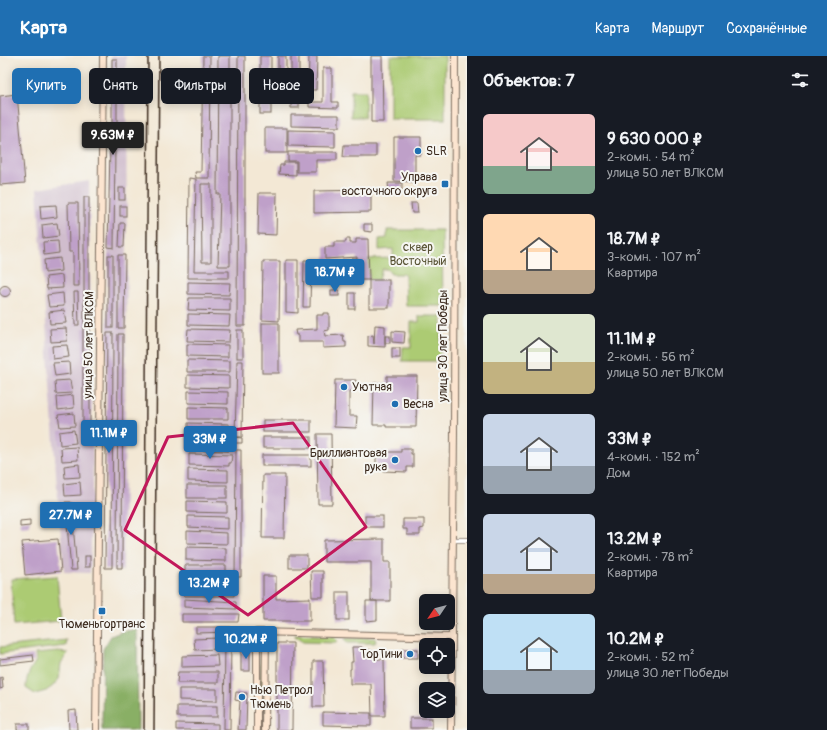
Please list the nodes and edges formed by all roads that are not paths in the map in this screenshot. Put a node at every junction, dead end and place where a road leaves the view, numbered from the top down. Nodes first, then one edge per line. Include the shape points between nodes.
1 (103, 56) edge
2 (455, 56) edge
3 (453, 540) junction
4 (467, 540) edge
5 (266, 632) junction
6 (452, 637) junction
7 (96, 730) edge
8 (257, 730) edge
9 (265, 730) edge
10 (451, 730) edge

1 - 7 street, улица 50 лет ВЛКСМ
2 - 3 street, улица 30 лет Победы
3 - 4 street
3 - 6 street, улица 30 лет Победы
5 - 6 street
5 - 8 street via 257,632
5 - 9 street
6 - 10 street, улица 30 лет Победы

